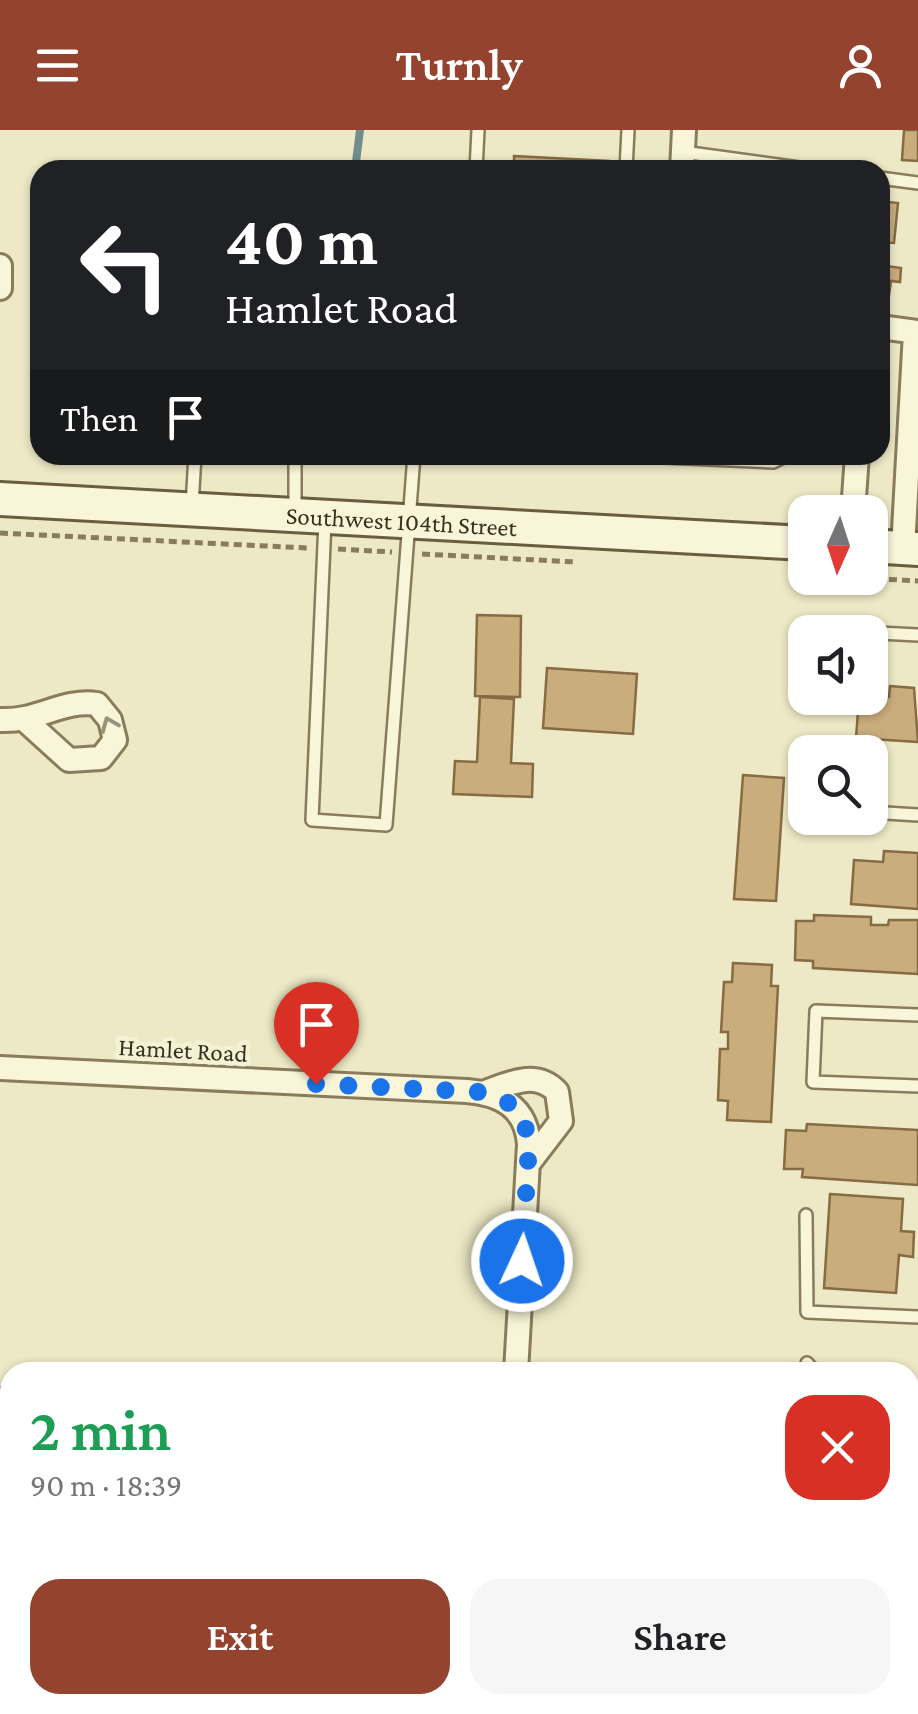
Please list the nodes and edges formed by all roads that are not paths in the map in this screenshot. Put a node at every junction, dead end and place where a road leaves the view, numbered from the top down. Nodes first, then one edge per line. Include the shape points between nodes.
1 (478, 130) edge
2 (628, 130) edge
3 (683, 151) edge
4 (476, 160) edge
5 (626, 160) edge
6 (745, 160) edge
7 (890, 179) edge
8 (918, 183) edge
9 (0, 266) edge
10 (0, 288) edge
11 (890, 328) edge
12 (916, 332) edge
13 (194, 465) edge
14 (297, 465) edge
15 (413, 465) edge
16 (856, 465) edge
17 (854, 495) edge
18 (0, 500) edge
19 (192, 510) junction
20 (310, 516) junction
21 (405, 522) junction
22 (788, 542) edge
23 (910, 549) edge
24 (888, 634) edge
25 (918, 635) edge
26 (0, 720) edge
27 (26, 721) dead end
28 (888, 813) edge
29 (918, 814) edge
30 (918, 1015) edge
31 (0, 1068) edge
32 (918, 1086) edge
33 (482, 1092) junction
34 (528, 1164) junction
35 (806, 1215) dead end
36 (918, 1317) edge
37 (517, 1362) edge

1 - 4 lane
2 - 5 lane
3 - 6 lane
7 - 8 lane
9 - 10 street
11 - 12 street
12 - 23 street
13 - 19 lane
14 - 20 lane
15 - 21 lane
16 - 17 street
18 - 19 main road, Southwest 104th Street
19 - 20 main road, Southwest 104th Street
20 - 21 main road, Southwest 104th Street
20 - 21 lane via 312,820 386,825
21 - 22 main road, Southwest 104th Street
24 - 25 lane
26 - 27 street
28 - 29 lane
30 - 32 lane via 816,1011 812,1082
31 - 33 street, Hamlet Road
33 - 34 street via 502,1098 524,1121
33 - 34 street, Hamlet Road via 539,1079 557,1092 560,1121
34 - 37 street
35 - 36 lane via 806,1312

